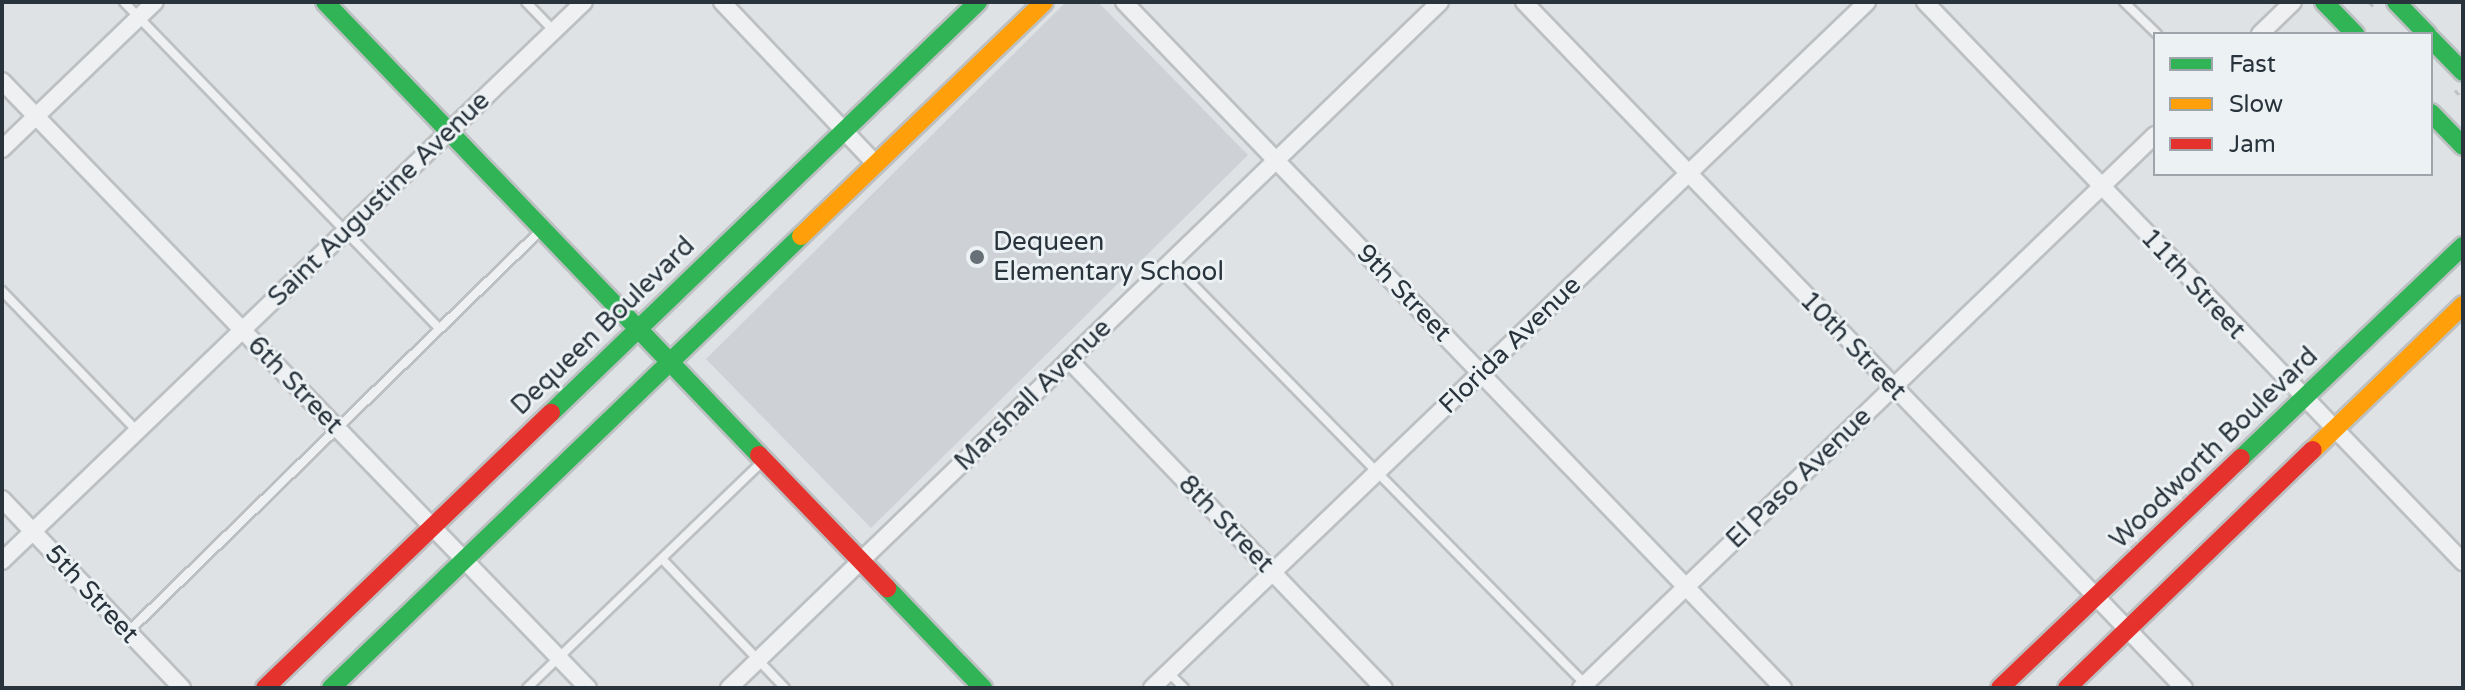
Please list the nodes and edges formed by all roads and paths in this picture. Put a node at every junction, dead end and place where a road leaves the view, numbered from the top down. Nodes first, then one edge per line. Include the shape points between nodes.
1 (124, 2) edge
2 (155, 2) edge
3 (325, 2) edge
4 (526, 2) edge
5 (584, 2) edge
6 (722, 2) edge
7 (978, 2) edge
8 (1044, 2) edge
9 (1124, 2) edge
10 (1440, 2) edge
11 (1524, 2) edge
12 (1867, 2) edge
13 (1925, 2) edge
14 (2124, 2) edge
15 (2293, 2) edge
16 (2324, 2) edge
17 (2396, 2) edge
18 (139, 18) junction
19 (554, 31) junction
20 (2155, 32) edge
21 (2262, 32) edge
22 (2353, 32) edge
23 (2425, 32) edge
24 (2433, 41) edge
25 (2463, 72) edge
26 (2, 81) edge
27 (2433, 115) edge
28 (36, 116) junction
29 (449, 131) junction
30 (844, 131) junction
31 (2153, 137) edge
32 (2463, 146) edge
33 (2, 149) edge
34 (1276, 160) junction
35 (876, 164) junction
36 (1688, 173) junction
37 (2101, 187) junction
38 (542, 228) junction
39 (345, 232) junction
40 (2463, 246) edge
41 (1171, 261) junction
42 (2, 291) edge
43 (2463, 305) edge
44 (439, 328) junction
45 (638, 329) junction
46 (242, 330) junction
47 (1069, 360) junction
48 (670, 362) junction
49 (1481, 373) junction
50 (1893, 387) junction
51 (2302, 400) junction
52 (336, 427) junction
53 (2335, 429) junction
54 (137, 431) junction
55 (764, 460) junction
56 (1376, 474) junction
57 (2, 499) edge
58 (432, 527) junction
59 (33, 532) junction
60 (662, 559) junction
61 (465, 560) junction
62 (2, 561) edge
63 (861, 561) junction
64 (2463, 562) edge
65 (1273, 573) junction
66 (1686, 587) junction
67 (2095, 597) junction
68 (2128, 629) junction
69 (128, 632) junction
70 (559, 657) junction
71 (758, 660) junction
72 (1169, 673) junction
73 (1583, 686) edge
74 (182, 688) edge
75 (265, 688) edge
76 (331, 688) edge
77 (527, 688) edge
78 (588, 688) edge
79 (729, 688) edge
80 (785, 688) edge
81 (983, 688) edge
82 (1152, 688) edge
83 (1184, 688) edge
84 (1384, 688) edge
85 (1783, 688) edge
86 (2000, 688) edge
87 (2067, 688) edge
88 (2184, 688) edge

1 - 18 lane
2 - 18 street
3 - 29 street
4 - 19 lane
5 - 19 street, Saint Augustine Avenue
6 - 30 street
7 - 30 street, Dequeen Boulevard
8 - 35 street
9 - 34 street, 9th Street
10 - 34 street, Marshall Avenue
11 - 36 street, 10th Street
12 - 36 street, Florida Avenue
13 - 37 street, 11th Street
14 - 20 lane
15 - 21 street
16 - 22 street
17 - 23 street
18 - 28 street
18 - 39 lane
19 - 29 street, Saint Augustine Avenue
24 - 25 street
26 - 28 street, 6th Street
27 - 32 street
28 - 33 street
28 - 46 street, 6th Street
29 - 38 street
29 - 39 street, Saint Augustine Avenue
30 - 35 street
30 - 45 street, Dequeen Boulevard
31 - 37 street, El Paso Avenue
34 - 41 street, Marshall Avenue
34 - 49 street, 9th Street
35 - 48 street
36 - 49 street, Florida Avenue
36 - 50 street, 10th Street
37 - 50 street, El Paso Avenue
37 - 51 street, 11th Street
38 - 44 lane
38 - 45 street
39 - 44 lane
39 - 46 street, Saint Augustine Avenue
40 - 51 street, Woodworth Boulevard
41 - 47 street, Marshall Avenue
41 - 56 lane
42 - 54 lane
43 - 53 street
44 - 52 lane
45 - 48 street
45 - 58 street, Dequeen Boulevard
46 - 52 street, 6th Street
46 - 54 street, Saint Augustine Avenue
47 - 63 street, Marshall Avenue
47 - 65 street, 8th Street
48 - 55 street
48 - 61 street
49 - 56 street, Florida Avenue
49 - 66 street, 9th Street
50 - 66 street, El Paso Avenue
50 - 67 street, 10th Street
51 - 53 street, 11th Street
51 - 67 street, Woodworth Boulevard
52 - 58 street, 6th Street
52 - 69 lane
53 - 64 street, 11th Street
53 - 68 street
54 - 59 street, Saint Augustine Avenue
55 - 60 lane
55 - 63 street
56 - 65 street, Florida Avenue
56 - 73 lane
57 - 59 street, 5th Street
58 - 61 street, 6th Street
58 - 75 street, Dequeen Boulevard
59 - 62 street, Saint Augustine Avenue
59 - 69 street, 5th Street
60 - 70 lane
60 - 71 lane
61 - 70 street, 6th Street
61 - 76 street
63 - 71 street, Marshall Avenue
63 - 81 street
65 - 72 street, Florida Avenue
65 - 84 street, 8th Street
66 - 73 street, El Paso Avenue
66 - 85 street, 9th Street
67 - 68 street, 10th Street
67 - 86 street, Woodworth Boulevard
68 - 87 street
68 - 88 street, 10th Street
69 - 74 street, 5th Street
70 - 77 lane
70 - 78 street, 6th Street
71 - 79 street, Marshall Avenue
71 - 80 lane
72 - 82 street, Florida Avenue
72 - 83 lane

